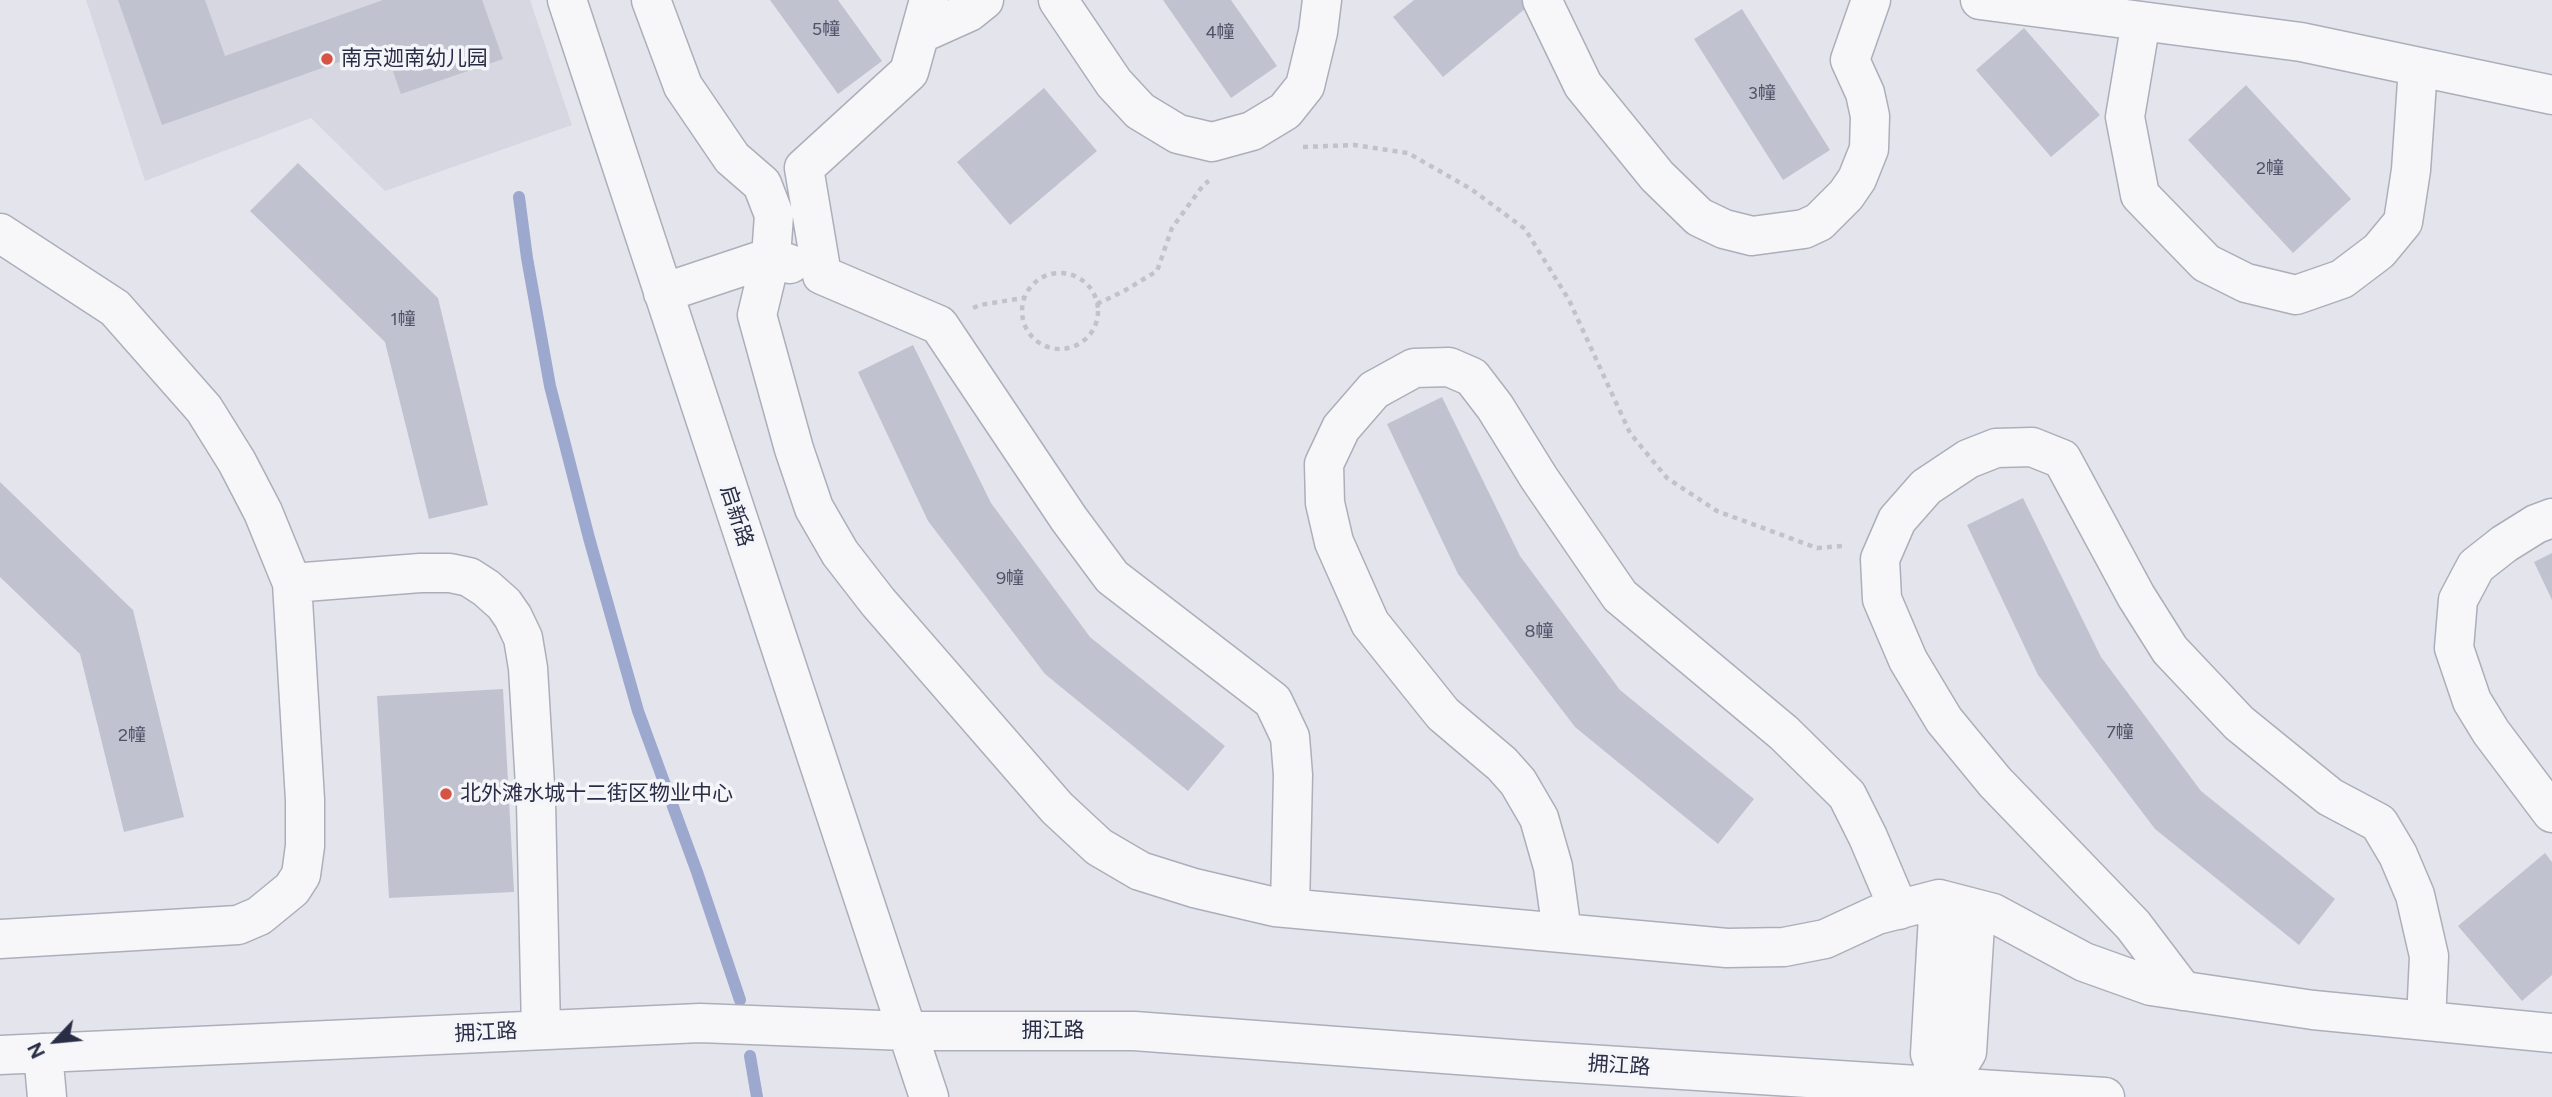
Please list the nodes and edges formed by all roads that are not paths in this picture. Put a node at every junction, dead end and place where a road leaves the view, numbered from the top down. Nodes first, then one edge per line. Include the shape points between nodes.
1 (567, 0) edge
2 (651, 0) edge
3 (984, 0) edge
4 (1058, 0) edge
5 (1322, 0) edge
6 (1542, 0) edge
7 (1871, 0) edge
8 (1980, 0) edge
9 (924, 11) edge
10 (2141, 21) junction
11 (2418, 67) junction
12 (2552, 95) edge
13 (0, 233) edge
14 (771, 257) junction
15 (821, 275) junction
16 (663, 293) junction
17 (2552, 518) edge
18 (292, 583) junction
19 (2552, 813) edge
20 (1939, 900) junction
21 (1290, 908) junction
22 (1976, 909) junction
23 (1899, 910) junction
24 (1562, 932) junction
25 (0, 939) edge
26 (2183, 991) junction
27 (2426, 1021) junction
28 (541, 1030) junction
29 (906, 1031) junction
30 (2552, 1032) edge
31 (43, 1053) junction
32 (0, 1055) edge
33 (1946, 1092) edge
34 (47, 1097) edge
35 (908, 1097) edge
36 (929, 1097) edge
37 (2105, 1097) edge

1 - 16 street, 启新路
2 - 14 street via 683,86 732,158 762,184 774,215
3 - 9 street via 969,12
4 - 5 street via 1114,83 1140,111 1178,134 1212,142 1252,131 1285,111 1305,86
6 - 7 street via 1583,85 1657,176 1699,217 1752,236 1811,226 1857,179 1869,149 1870,116 1850,60
8 - 10 street
9 - 15 street via 909,72 804,168
10 - 11 street via 2301,43
10 - 11 street via 2125,117 2140,195 2206,263 2246,283 2297,295 2342,279 2379,251 2403,222
11 - 12 street
13 - 18 street via 114,308 204,409 237,462
14 - 15 street
14 - 16 street
14 - 21 street via 757,315 794,449 814,508 840,553 878,602 1057,808 1099,847 1140,871 1194,888
15 - 21 street via 939,326 1112,577 1273,701 1290,737
16 - 29 street, 启新路
17 - 19 street via 2504,544 2476,566 2458,600 2454,648 2472,701
18 - 25 street via 305,846 301,875 292,889 259,916 238,925
18 - 28 street via 450,573 469,577 486,588 513,617 523,638 528,668
20 - 22 street
20 - 23 street
20 - 33 street via 1930,1054
21 - 24 street
22 - 26 street via 1993,913 2084,961 2151,986
22 - 33 street via 1966,1052
23 - 24 street via 1825,939 1784,947 1727,948
23 - 24 street via 1847,794 1784,733 1620,596 1472,377 1449,368 1415,368 1374,390 1341,428 1324,464 1325,503 1334,542 1370,624 1443,714 1510,773 1534,809 1553,867
26 - 27 street
26 - 27 street via 2133,925 1995,782 1944,719 1908,660 1882,599 1880,559 1896,520 1926,487 1968,458 1996,448 2032,447 2062,459 2170,650 2239,723 2330,797 2379,823 2415,895 2429,956
27 - 30 street
28 - 29 street, 拥江路 via 700,1023
28 - 31 street, 拥江路
29 - 33 street, 拥江路 via 1134,1031
29 - 35 street, 启新路
29 - 36 street, 启新路
31 - 32 street, 拥江路
31 - 34 street
33 - 37 street, 拥江路

